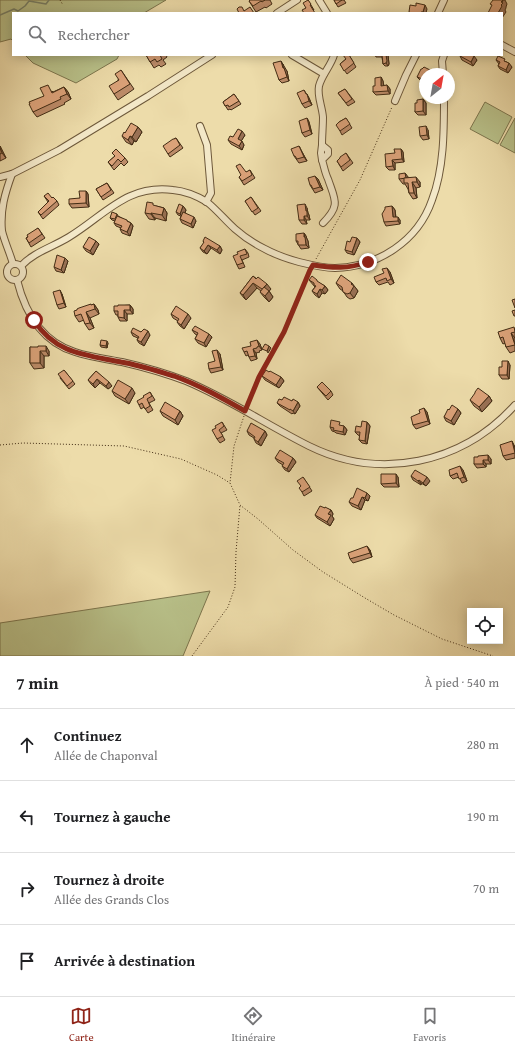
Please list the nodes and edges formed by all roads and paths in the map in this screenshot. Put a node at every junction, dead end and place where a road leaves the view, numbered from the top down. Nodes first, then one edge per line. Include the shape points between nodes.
1 (60, 0) edge
2 (297, 0) edge
3 (319, 0) edge
4 (444, 0) edge
5 (62, 5) dead end
6 (279, 12) edge
7 (326, 12) edge
8 (438, 12) edge
9 (503, 46) edge
10 (515, 52) edge
11 (210, 56) edge
12 (294, 56) edge
13 (334, 56) edge
14 (416, 56) edge
15 (444, 56) edge
16 (443, 68) edge
17 (324, 74) junction
18 (395, 100) joint
19 (444, 104) edge
20 (200, 126) dead end
21 (12, 174) junction
22 (0, 177) edge
23 (206, 202) junction
24 (323, 223) dead end
25 (13, 264) junction
26 (313, 265) junction
27 (21, 266) junction
28 (3, 272) edge
29 (17, 280) junction
30 (515, 405) edge
31 (245, 411) junction
32 (0, 445) edge
33 (230, 483) junction
34 (240, 505) junction
35 (192, 656) edge
36 (493, 656) edge

1 - 5 path
2 - 6 street
3 - 7 street
4 - 8 street
9 - 10 street
11 - 21 street via 59,150
12 - 17 street
13 - 17 street
14 - 18 street
15 - 16 street
17 - 24 street via 318,96 323,116 322,145 328,150 328,154 322,160 335,199 331,215
18 - 26 path via 360,180
19 - 26 street via 443,136 436,187 430,206 418,227 390,253 358,266 333,268
20 - 23 street via 207,145 211,193
21 - 22 street
21 - 25 street via 2,202 1,214 2,230
23 - 26 street via 256,244 276,255
23 - 27 street via 186,192 159,188 144,190 118,202 69,237 27,259
25 - 27 street
25 - 28 street
26 - 31 path
27 - 29 street via 23,275
28 - 29 street via 10,279
29 - 31 street via 25,303 39,328 58,345 74,352 150,368 176,377
30 - 31 street via 491,428 463,446 429,458 397,464 356,461 321,451
31 - 33 path via 234,446
32 - 33 path via 23,443 124,446 181,459
33 - 34 path
34 - 35 path via 235,587 228,607
34 - 36 path via 293,550 365,598 442,639

